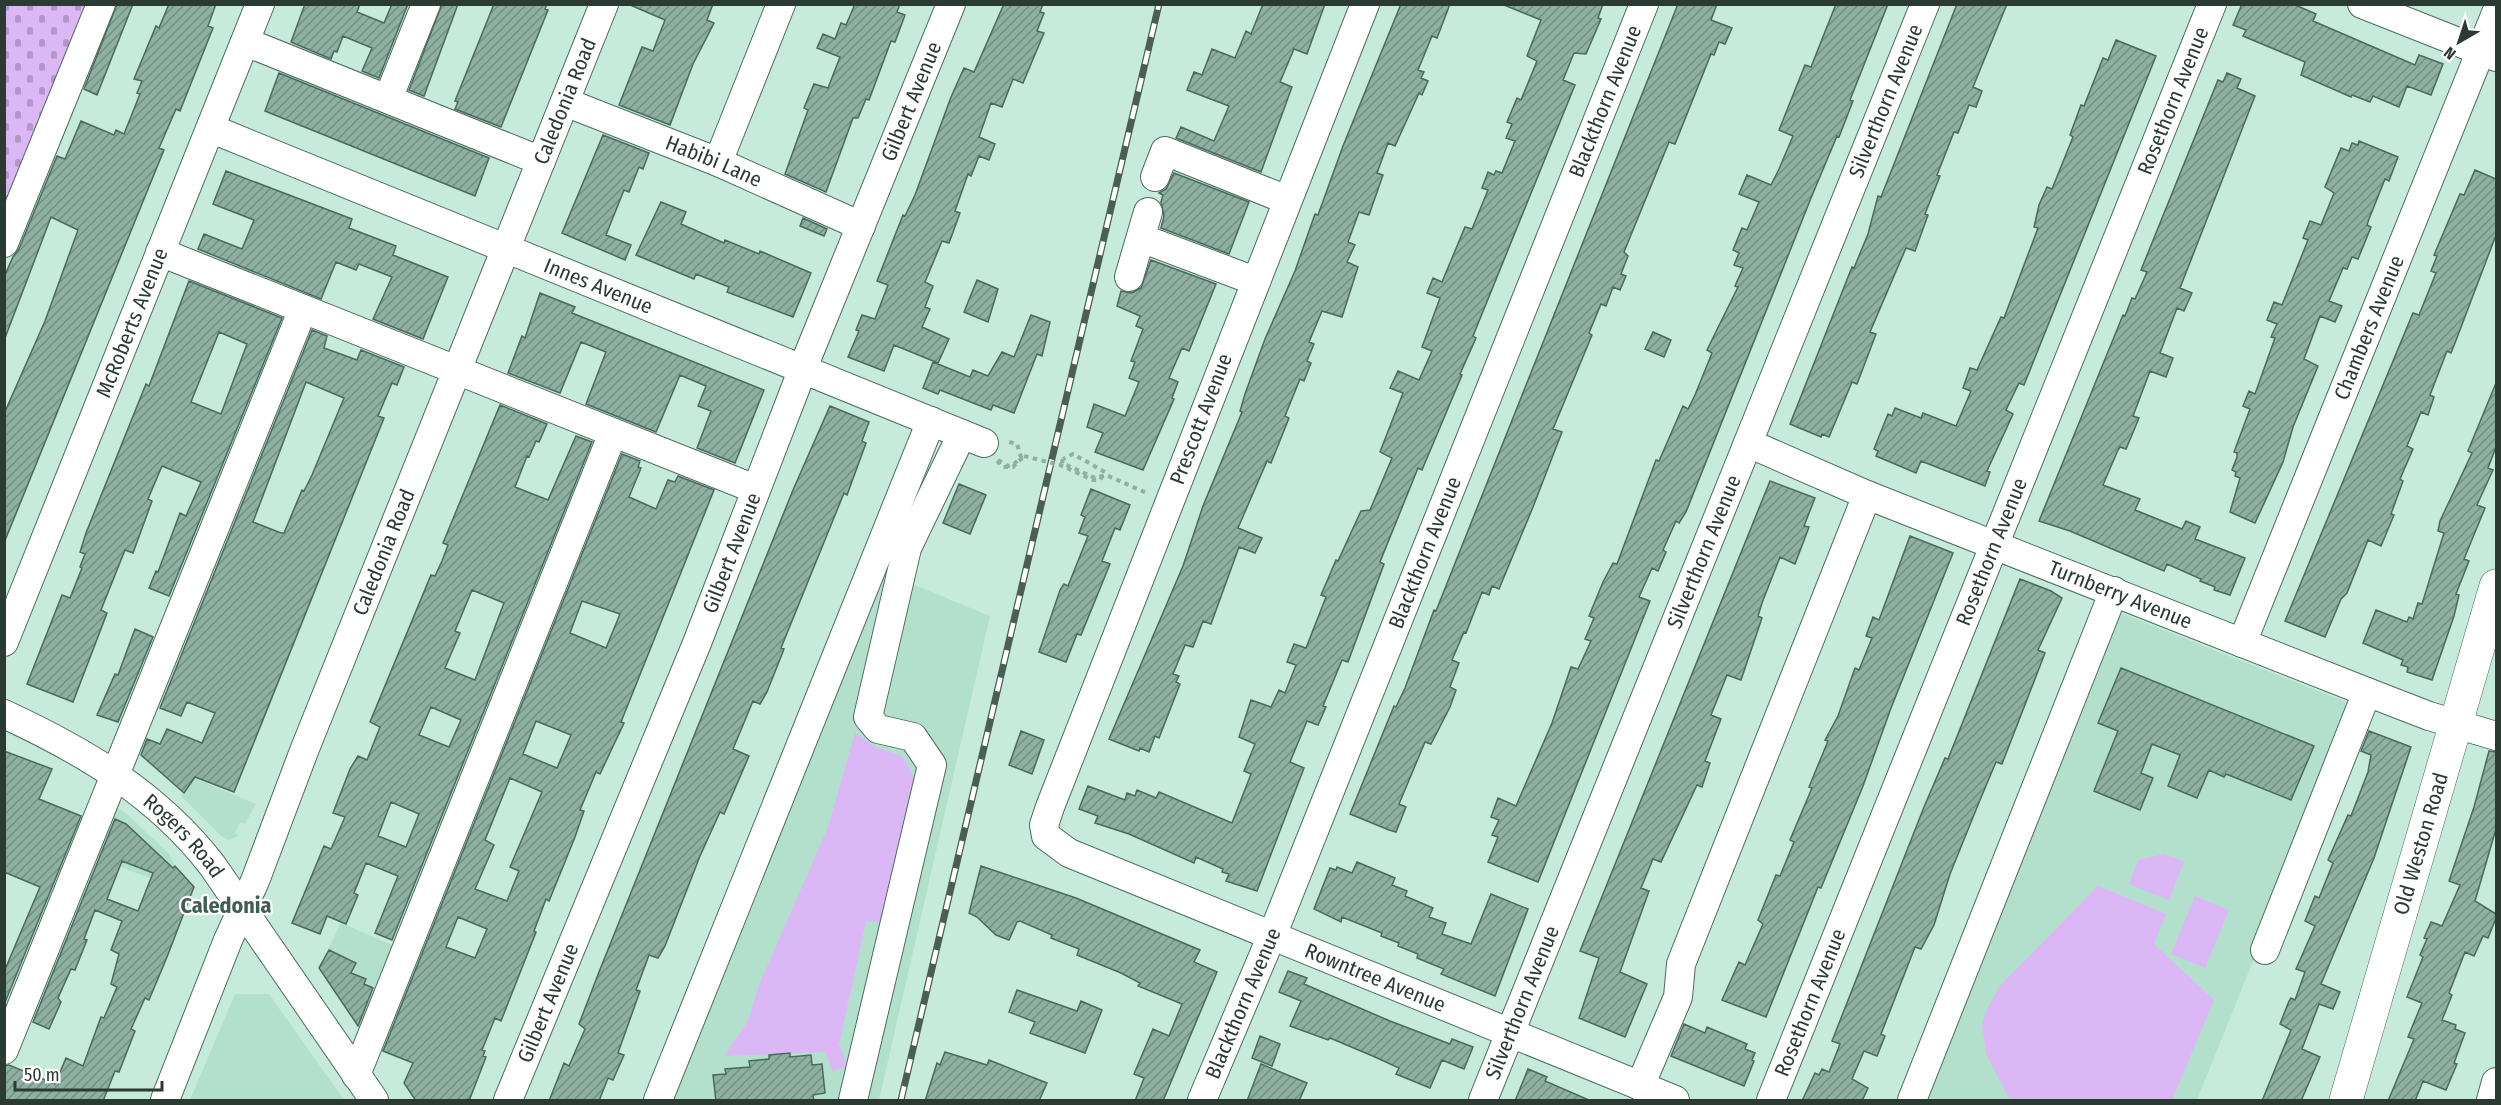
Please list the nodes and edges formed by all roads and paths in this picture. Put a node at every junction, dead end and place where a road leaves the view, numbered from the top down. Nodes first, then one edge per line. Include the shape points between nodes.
1 (101, 4) edge
2 (260, 4) edge
3 (426, 4) edge
4 (604, 4) edge
5 (782, 4) edge
6 (951, 4) edge
7 (1365, 4) edge
8 (1644, 4) edge
9 (1925, 4) edge
10 (2212, 4) edge
11 (2362, 4) edge
12 (2496, 13) edge
13 (246, 42) junction
14 (2489, 54) edge
15 (388, 99) junction
16 (565, 102) junction
17 (212, 129) junction
18 (541, 161) junction
19 (718, 162) junction
20 (1155, 177) dead end
21 (1287, 200) junction
22 (861, 225) junction
23 (4, 243) edge
24 (505, 249) junction
25 (160, 252) junction
26 (1129, 277) dead end
27 (1255, 281) junction
28 (303, 309) junction
29 (458, 368) junction
30 (803, 368) junction
31 (931, 421) junction
32 (613, 433) junction
33 (1748, 443) junction
34 (987, 446) junction
35 (755, 489) junction
36 (1867, 495) junction
37 (1155, 496) dead end
38 (1994, 543) junction
39 (2496, 586) edge
40 (2114, 591) junction
41 (4, 642) edge
42 (2242, 643) junction
43 (2367, 692) junction
44 (4, 714) edge
45 (2455, 723) junction
46 (2496, 735) edge
47 (115, 773) junction
48 (1046, 836) joint
49 (243, 910) junction
50 (1271, 936) junction
51 (2265, 950) dead end
52 (1510, 1035) junction
53 (4, 1050) edge
54 (356, 1075) junction
55 (2496, 1082) edge
56 (1640, 1086) junction
57 (165, 1101) edge
58 (374, 1101) edge
59 (508, 1101) edge
60 (658, 1101) edge
61 (853, 1101) edge
62 (1202, 1101) edge
63 (1483, 1101) edge
64 (1675, 1101) edge
65 (1771, 1101) edge
66 (1912, 1101) edge
67 (2346, 1101) edge
68 (2491, 1101) edge

1 - 23 street
2 - 13 street, McRoberts Avenue
3 - 15 street
4 - 16 street, Caledonia Road
5 - 19 street
6 - 22 street, Gilbert Avenue
7 - 21 street, Prescott Avenue
8 - 50 street, Blackthorn Avenue
9 - 33 street, Silverthorn Avenue
10 - 38 street, Rosethorn Avenue
11 - 14 street
12 - 14 street, Chambers Avenue
13 - 15 street
13 - 17 street, McRoberts Avenue
14 - 42 street, Chambers Avenue
15 - 18 street
16 - 18 street, Caledonia Road
16 - 19 street, Habibi Lane
17 - 24 street, Innes Avenue
17 - 25 street, McRoberts Avenue
18 - 24 street, Caledonia Road
19 - 22 street, Habibi Lane
20 - 21 street via 1166,151
21 - 27 street, Prescott Avenue
22 - 30 street, Gilbert Avenue
24 - 29 street, Caledonia Road
24 - 30 street, Innes Avenue
25 - 28 street
25 - 41 street, McRoberts Avenue
26 - 27 street via 1145,225
27 - 48 street, Prescott Avenue via 1050,807 1044,825
28 - 29 street
28 - 47 street
29 - 32 street
29 - 49 street, Caledonia Road
30 - 31 street, Innes Avenue
30 - 35 street, Gilbert Avenue
31 - 34 street, Innes Avenue
31 - 60 street
32 - 35 street
32 - 54 street
33 - 36 street, Turnberry Avenue
33 - 52 street, Silverthorn Avenue
34 - 34 path via 1013,442 1020,447 1021,456 1008,466 1000,463
34 - 37 path, bridge via 1003,467 1013,466 1024,456 1094,480 1100,480 1104,476 1106,472 1101,467 1073,454 1067,455 1062,463 1095,478 1099,478 1106,476
34 - 61 street via 907,548 868,717 878,729 913,737 932,765
35 - 59 street, Gilbert Avenue via 693,653
36 - 38 street, Turnberry Avenue
36 - 56 street via 1682,964 1678,997
38 - 40 street, Turnberry Avenue
38 - 65 street, Rosethorn Avenue
39 - 45 main road, Old Weston Road
40 - 42 street, Turnberry Avenue
40 - 66 street
42 - 43 street, Turnberry Avenue
43 - 45 street, Turnberry Avenue
43 - 51 street
44 - 47 street, Rogers Road via 87,754
45 - 46 street, Turnberry Avenue
45 - 67 main road, Old Weston Road
47 - 49 street, Rogers Road via 185,833
47 - 53 street
48 - 50 street, Rowntree Avenue via 1069,853
49 - 54 street, Rogers Road
49 - 57 street, Caledonia Road
50 - 52 street, Rowntree Avenue
50 - 62 street, Blackthorn Avenue
52 - 56 street, Rowntree Avenue
52 - 63 street, Silverthorn Avenue
54 - 58 street, Rogers Road
55 - 68 street
56 - 64 street, Rowntree Avenue

